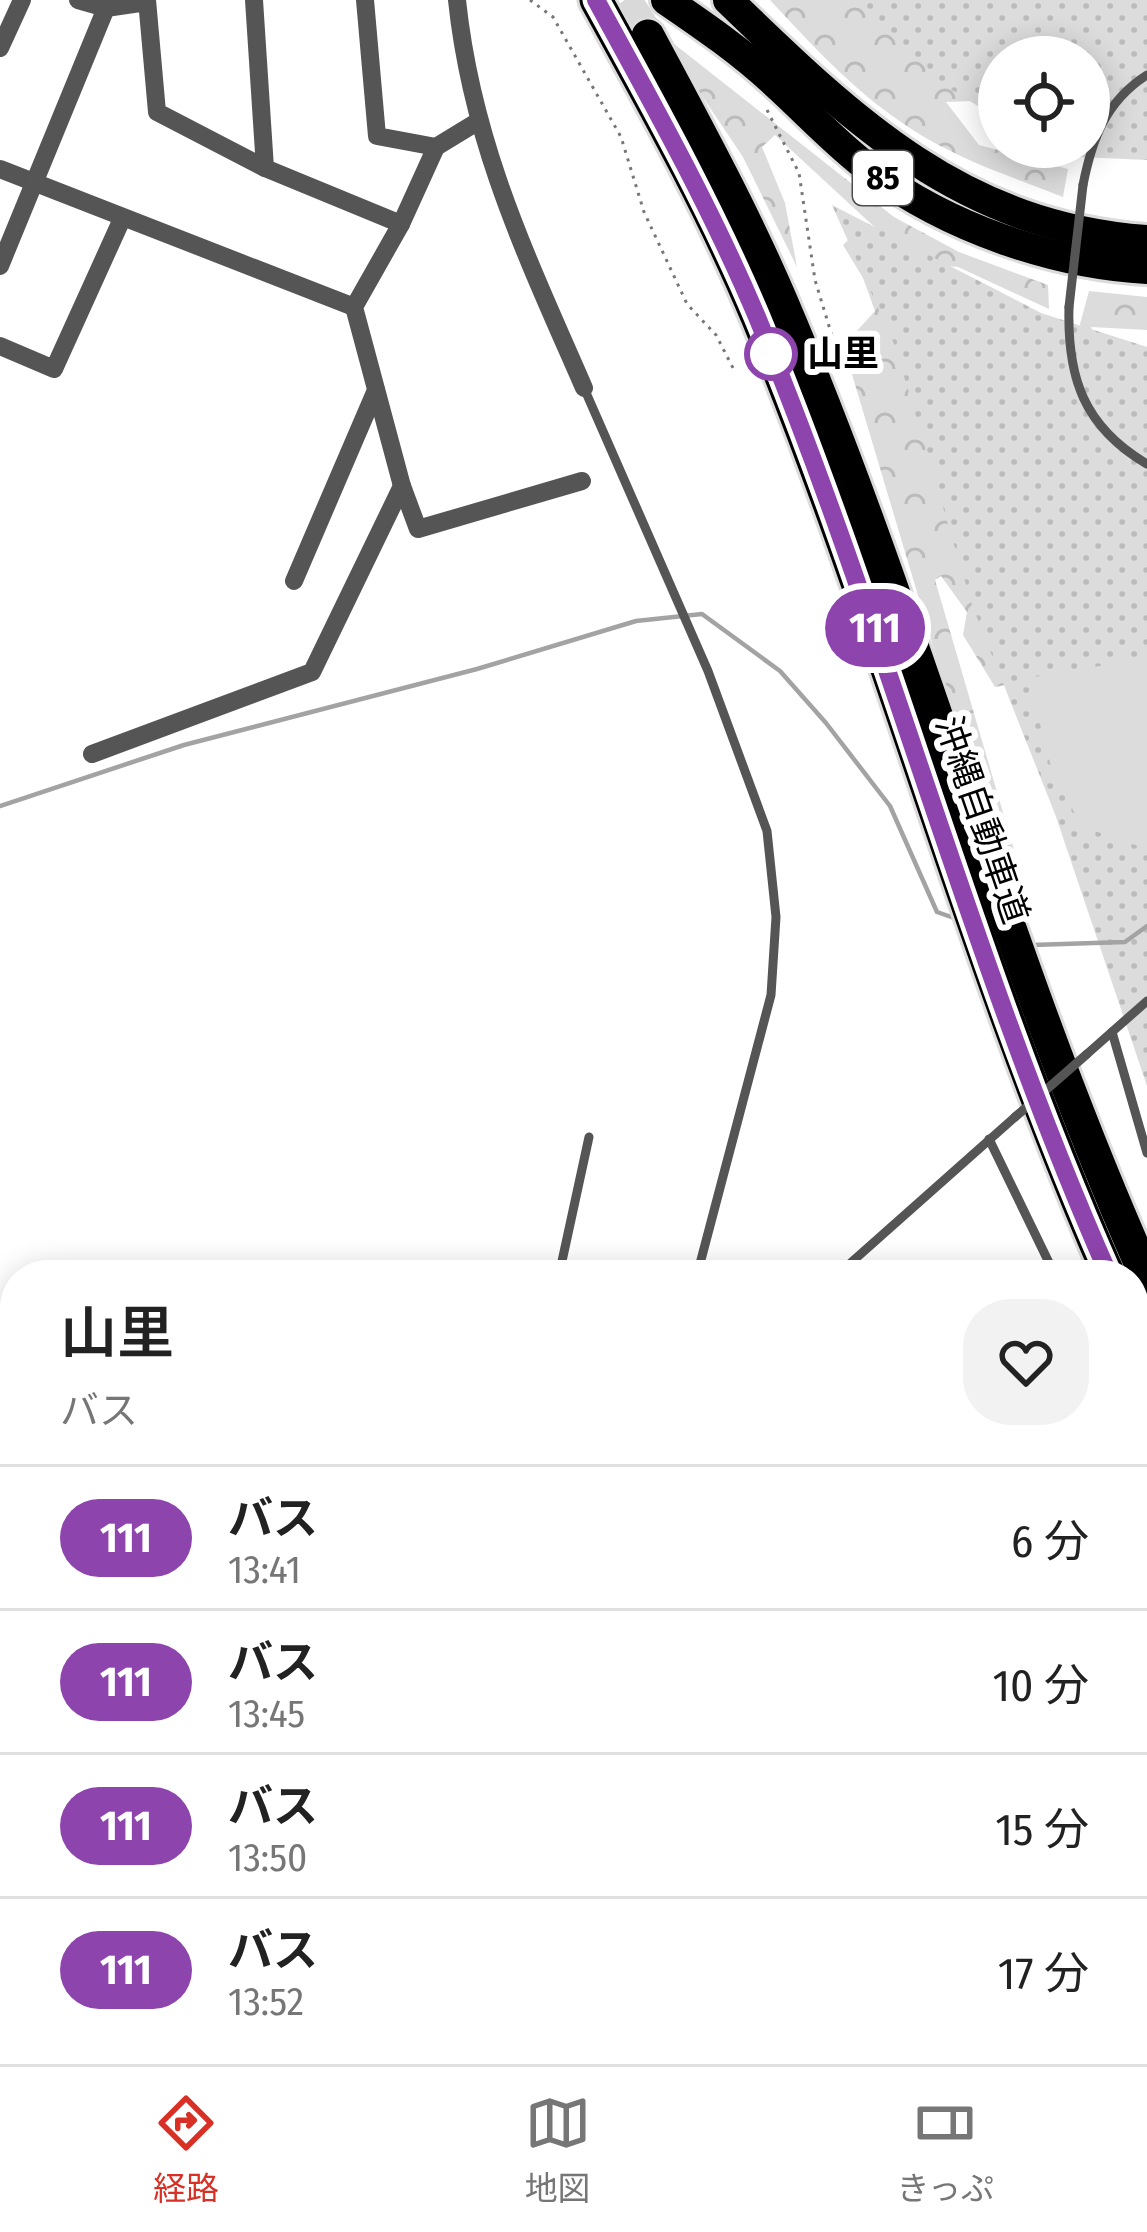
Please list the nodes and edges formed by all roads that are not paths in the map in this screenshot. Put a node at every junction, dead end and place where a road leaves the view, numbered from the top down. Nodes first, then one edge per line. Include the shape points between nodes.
1 (22, 0) edge
2 (78, 0) edge
3 (254, 0) edge
4 (365, 0) edge
5 (457, 0) edge
6 (596, 0) edge
7 (666, 0) edge
8 (728, 0) edge
9 (147, 1) edge
10 (106, 8) junction
11 (647, 37) tunnel mouth
12 (0, 48) edge
13 (1147, 75) edge
14 (477, 122) junction
15 (436, 147) junction
16 (265, 168) junction
17 (0, 169) edge
18 (34, 183) junction
19 (122, 219) junction
20 (401, 224) junction
21 (1147, 240) edge
22 (0, 266) edge
23 (1147, 269) edge
24 (354, 307) junction
25 (0, 346) edge
26 (584, 388) joint
27 (376, 390) junction
28 (1147, 464) edge
29 (582, 481) dead end
30 (401, 486) junction
31 (294, 581) dead end
32 (92, 754) dead end
33 (1147, 1001) edge
34 (1112, 1032) junction
35 (589, 1137) dead end
36 (989, 1139) junction
37 (1147, 1153) edge
38 (563, 1260) edge
39 (701, 1260) edge
40 (854, 1260) edge
41 (1048, 1260) edge
42 (1103, 1260) edge
43 (1139, 1260) edge

1 - 12 street
2 - 10 street
3 - 16 street
4 - 15 street via 377,136
5 - 14 street
6 - 42 highway, 沖縄自動車道 via 756,314 868,608 1025,1065
7 - 23 main road, 85 via 916,200 1053,253
8 - 21 main road, 85 via 856,119 931,173 1038,218
9 - 10 street
9 - 16 street via 157,112
10 - 18 street
11 - 43 highway, 沖縄自動車道 via 790,321 1052,1051
13 - 28 lane, bridge via 1110,106 1090,152 1068,348 1081,394 1120,448
14 - 15 street
14 - 26 street via 500,196
15 - 20 street
16 - 20 street
17 - 18 street
18 - 19 street
18 - 22 street
19 - 24 street
19 - 25 street via 54,369
20 - 24 street
24 - 27 street
26 - 39 lane via 708,671 767,831 776,917 772,995
27 - 30 street
27 - 31 street
29 - 30 street via 418,529
30 - 32 street via 312,672
33 - 34 lane
34 - 36 lane, bridge
34 - 37 lane
35 - 38 lane
36 - 40 lane
36 - 41 lane

